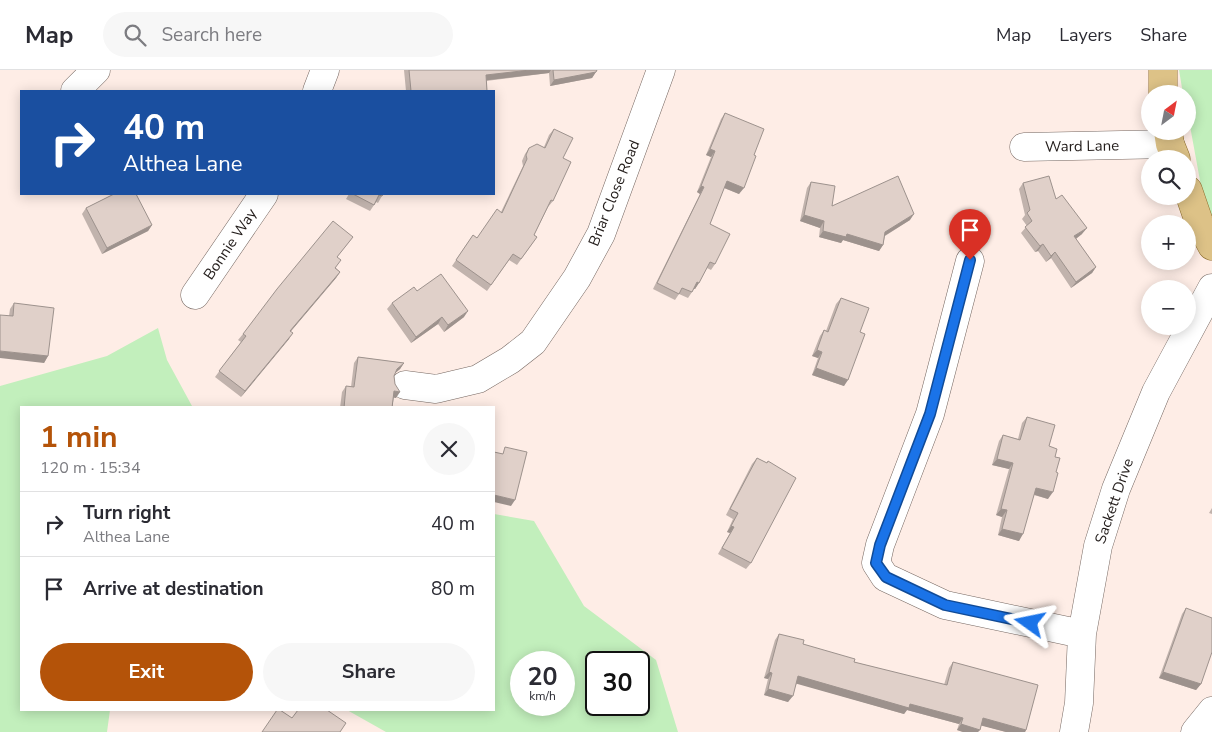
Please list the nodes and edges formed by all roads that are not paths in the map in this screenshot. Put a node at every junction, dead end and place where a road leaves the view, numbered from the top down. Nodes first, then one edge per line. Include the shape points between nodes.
1 (96, 70) edge
2 (325, 70) edge
3 (661, 70) edge
4 (1162, 70) edge
5 (1163, 85) edge
6 (76, 90) edge
7 (317, 90) edge
8 (1171, 145) edge
9 (1024, 147) dead end
10 (263, 195) edge
11 (1193, 205) edge
12 (1212, 246) edge
13 (970, 260) dead end
14 (1212, 288) edge
15 (196, 295) dead end
16 (405, 385) dead end
17 (1082, 634) junction
18 (1212, 711) edge
19 (1074, 732) edge
20 (1195, 732) edge

1 - 6 street
2 - 7 street
3 - 16 street, Briar Close Road via 600,234 577,278 533,342 478,379 436,389
4 - 5 main road
8 - 9 street, Ward Lane
10 - 15 street, Bonnie Way
11 - 12 main road
13 - 17 street via 930,414 876,563 886,577 945,605
14 - 17 street, Sackett Drive via 1156,392 1116,489 1098,546
17 - 19 street, Sackett Drive via 1079,703
18 - 20 street

